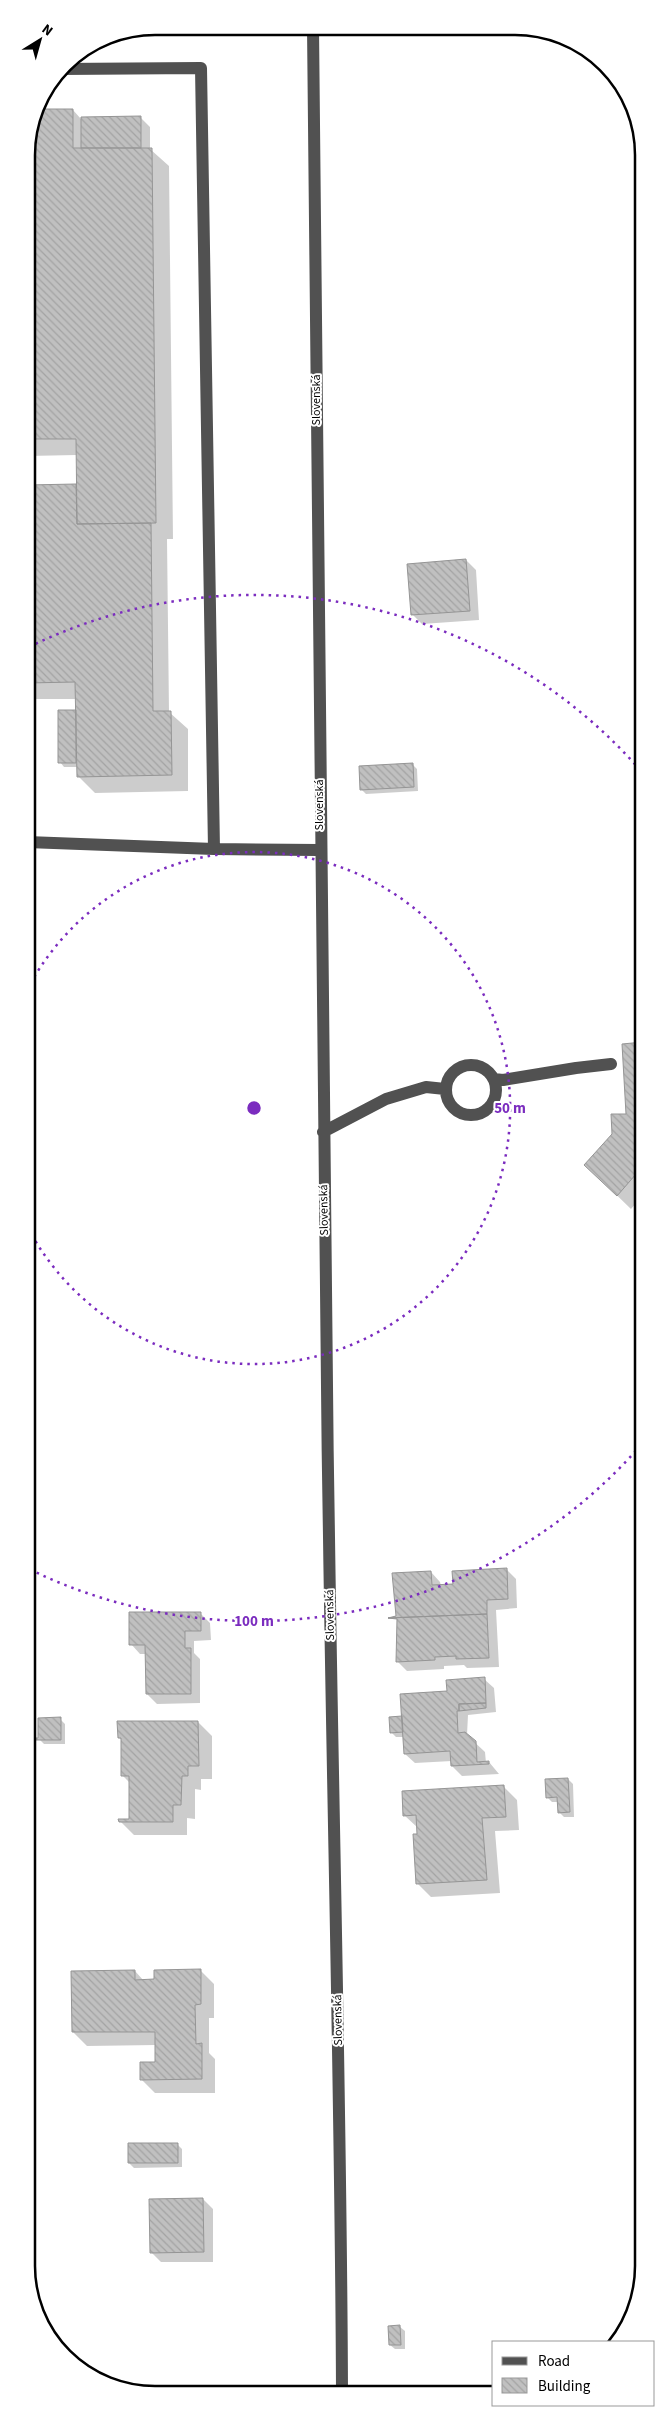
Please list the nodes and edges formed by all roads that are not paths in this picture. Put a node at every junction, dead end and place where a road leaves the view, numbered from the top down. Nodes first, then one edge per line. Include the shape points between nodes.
1 (313, 35) edge
2 (72, 69) edge
3 (35, 842) edge
4 (214, 849) junction
5 (320, 850) junction
6 (611, 1064) dead end
7 (494, 1079) junction
8 (445, 1089) junction
9 (323, 1132) junction
10 (342, 2386) edge

1 - 5 street, Slovenská
2 - 4 street via 201,68
3 - 4 street
4 - 5 street
5 - 9 street, Slovenská
6 - 7 street
7 - 8 street via 487,1070 477,1065 466,1065 455,1070
7 - 8 street via 494,1101 487,1110 476,1115 465,1115 455,1109 448,1101
8 - 9 street via 426,1087 386,1099
9 - 10 street, Slovenská

